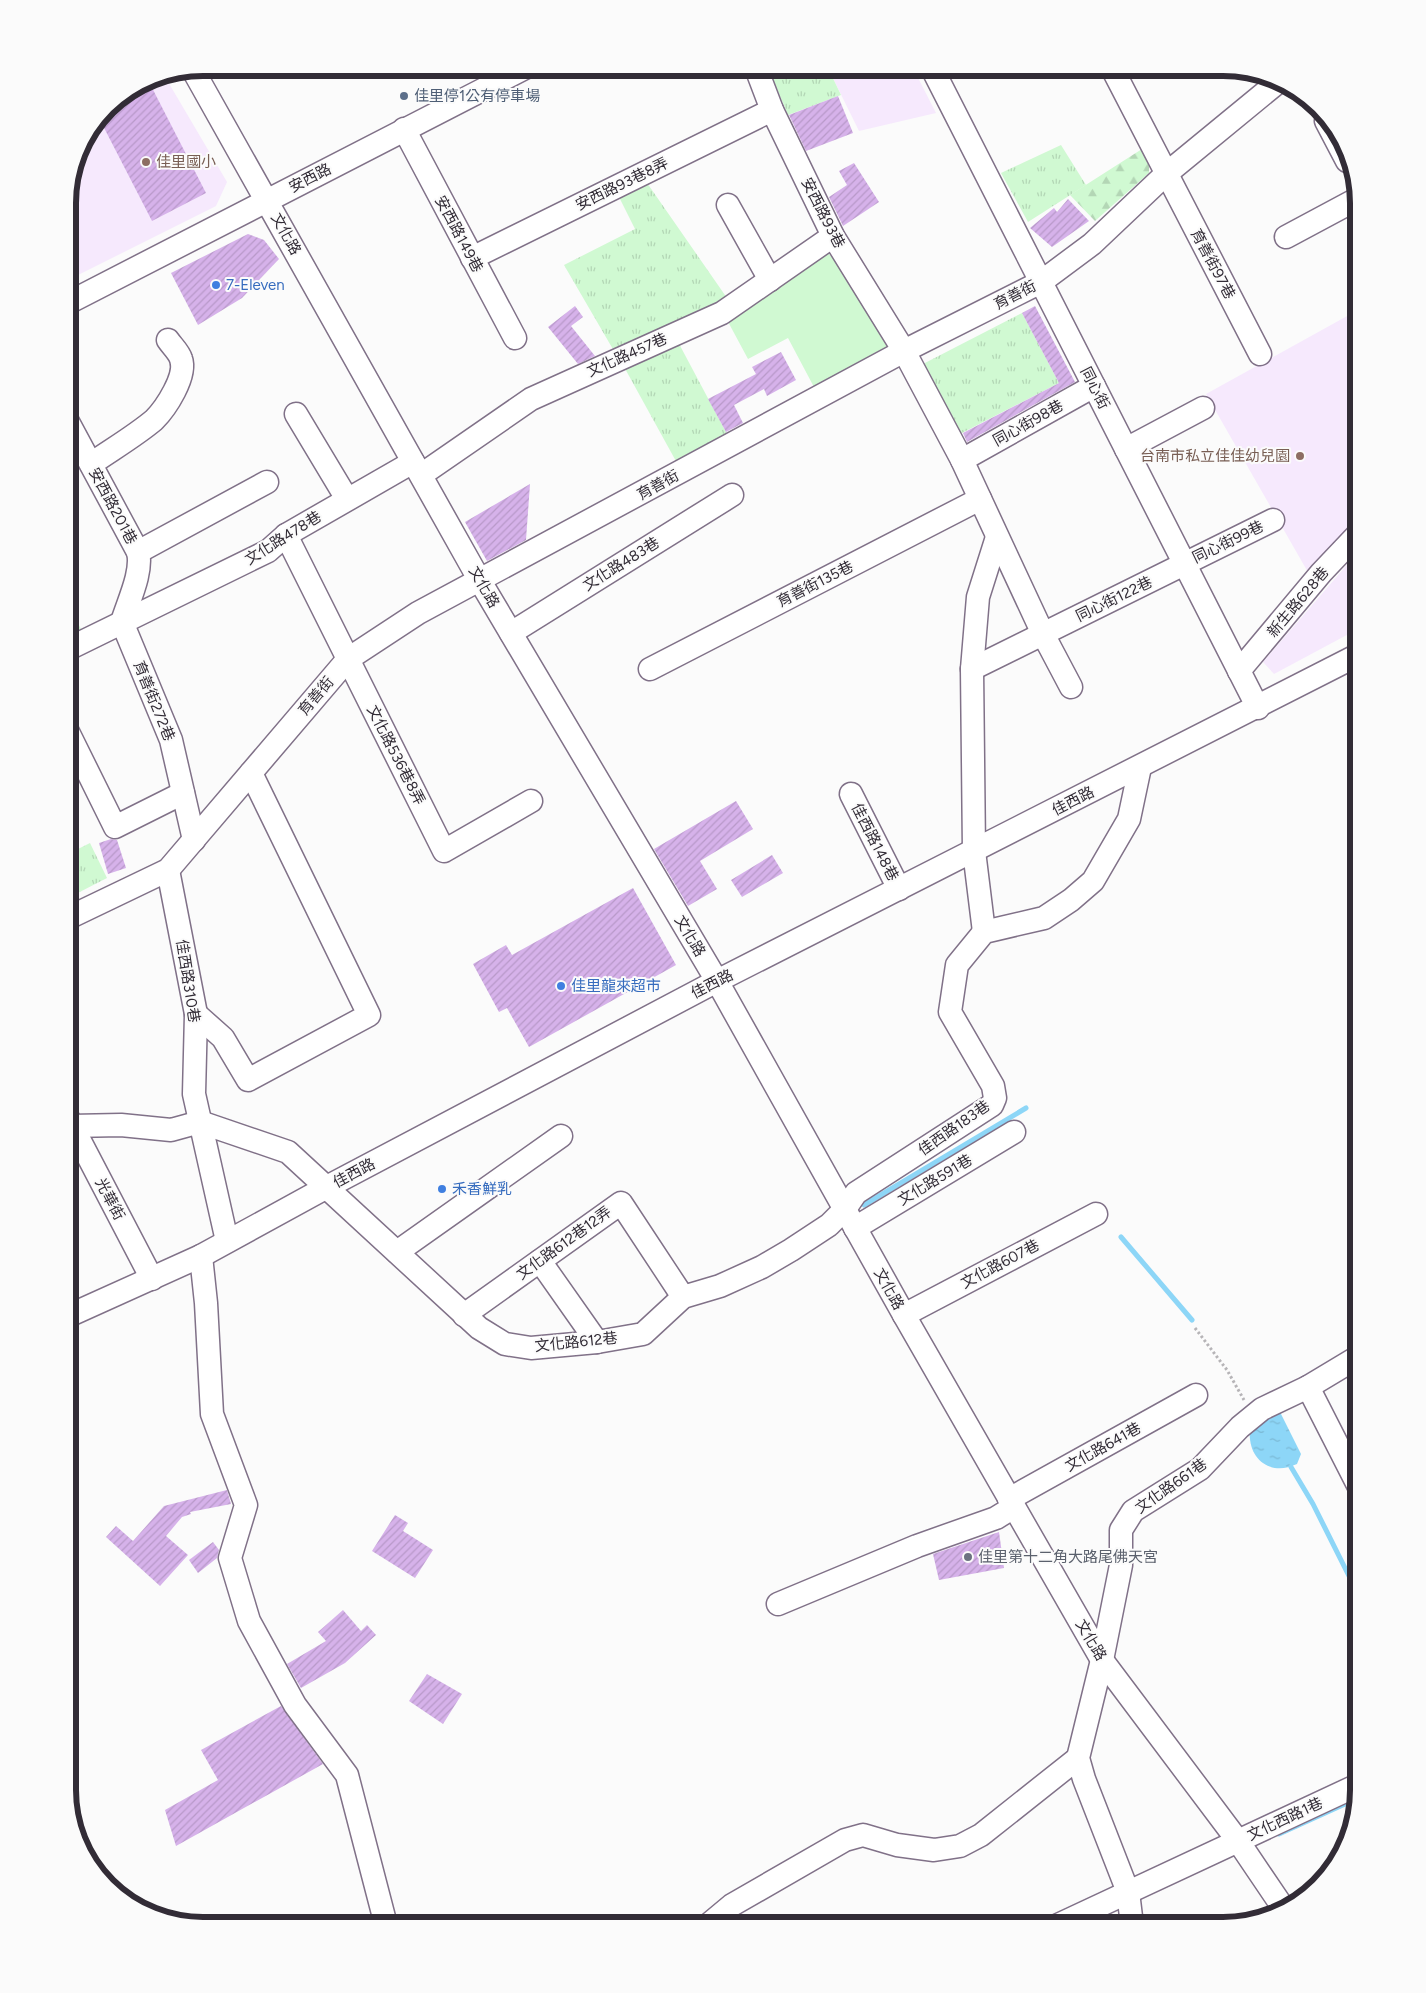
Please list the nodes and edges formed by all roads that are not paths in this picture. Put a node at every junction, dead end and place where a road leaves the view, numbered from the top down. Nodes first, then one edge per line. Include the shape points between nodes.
1 (197, 77) edge
2 (503, 77) edge
3 (759, 77) edge
4 (937, 77) edge
5 (1117, 77) edge
6 (1272, 87) edge
7 (772, 110) junction
8 (404, 129) junction
9 (1166, 174) junction
10 (267, 200) junction
11 (1350, 203) edge
12 (728, 205) dead end
13 (833, 236) junction
14 (1286, 237) dead end
15 (472, 258) junction
16 (770, 280) junction
17 (1041, 282) junction
18 (77, 298) edge
19 (515, 338) dead end
20 (168, 340) dead end
21 (904, 351) junction
22 (1260, 354) dead end
23 (1094, 386) junction
24 (1203, 408) dead end
25 (296, 414) dead end
26 (77, 439) edge
27 (1126, 449) junction
28 (962, 460) junction
29 (90, 464) junction
30 (417, 468) junction
31 (267, 482) dead end
32 (732, 495) dead end
33 (347, 499) junction
34 (980, 499) junction
35 (1273, 520) dead end
36 (286, 535) junction
37 (997, 536) junction
38 (1350, 542) edge
39 (138, 552) junction
40 (1184, 564) junction
41 (480, 581) junction
42 (122, 622) junction
43 (511, 633) junction
44 (1043, 634) junction
45 (77, 645) edge
46 (348, 659) junction
47 (1350, 660) edge
48 (650, 669) dead end
49 (972, 669) junction
50 (1239, 671) junction
51 (1071, 688) dead end
52 (1258, 708) junction
53 (77, 749) edge
54 (1140, 767) junction
55 (251, 773) junction
56 (182, 793) junction
57 (851, 794) dead end
58 (531, 801) dead end
59 (194, 840) junction
60 (974, 851) junction
61 (168, 870) junction
62 (899, 889) junction
63 (77, 914) edge
64 (984, 932) junction
65 (717, 982) junction
66 (196, 1014) junction
67 (76, 1122) edge
68 (200, 1122) junction
69 (1014, 1132) dead end
70 (76, 1134) edge
71 (561, 1136) dead end
72 (327, 1187) junction
73 (1096, 1214) dead end
74 (850, 1218) junction
75 (226, 1241) junction
76 (397, 1252) junction
77 (201, 1256) junction
78 (540, 1261) junction
79 (152, 1279) junction
80 (683, 1297) junction
81 (76, 1312) edge
82 (464, 1314) junction
83 (904, 1315) junction
84 (597, 1342) junction
85 (1350, 1362) edge
86 (1308, 1387) junction
87 (1196, 1395) dead end
88 (1350, 1469) edge
89 (1011, 1503) junction
90 (778, 1604) dead end
91 (1102, 1660) junction
92 (1078, 1758) junction
93 (1350, 1789) edge
94 (1238, 1841) junction
95 (1128, 1892) junction
96 (1280, 1903) edge
97 (384, 1916) edge
98 (718, 1917) edge
99 (1077, 1917) edge
100 (1131, 1917) edge

1 - 10 street, 文化路
2 - 8 street, 安西路
3 - 7 street, 安西路93巷
4 - 17 street, 同心街
5 - 9 street, 育善街97巷
6 - 9 street, 育善街
7 - 13 street, 安西路93巷
7 - 15 street, 安西路93巷8弄
8 - 10 street, 安西路
8 - 15 street, 安西路149巷
9 - 17 street, 育善街 via 1092,244
9 - 22 street, 育善街97巷
10 - 18 street, 安西路
10 - 30 street, 文化路
11 - 14 street
12 - 16 street
13 - 16 street, 文化路457巷
13 - 21 street, 安西路93巷
15 - 19 street, 安西路149巷
16 - 30 street, 文化路457巷 via 722,312 531,398
17 - 21 street, 育善街
17 - 23 street, 同心街
20 - 29 street via 182,359 180,381 169,400 154,419
21 - 28 street
21 - 41 street, 育善街
23 - 27 street, 同心街
23 - 28 street, 同心街98巷
24 - 27 street
25 - 33 street
26 - 29 street, 安西路201巷
27 - 40 street, 同心街
28 - 34 street
29 - 39 street, 安西路201巷
30 - 33 street, 文化路478巷
30 - 41 street, 文化路
31 - 39 street
32 - 43 street, 文化路483巷
33 - 36 street, 文化路478巷
34 - 37 street
34 - 48 street, 育善街135巷
35 - 40 street, 同心街99巷
36 - 42 street, 文化路478巷 via 268,551
36 - 46 street, 文化路536巷8弄
37 - 44 street
37 - 49 street via 978,597
38 - 50 street, 新生路628巷
39 - 42 street, 安西路201巷 via 139,569
40 - 44 street, 同心街122巷
40 - 50 street, 同心街
41 - 43 street, 文化路
41 - 46 street, 育善街 via 418,613
42 - 45 street, 文化路478巷
42 - 56 street, 育善街272巷 via 171,740
43 - 65 street, 文化路
44 - 49 street, 同心街122巷
44 - 51 street
46 - 55 street, 育善街
46 - 58 street, 文化路536巷8弄 via 444,851
47 - 52 street, 佳西路
49 - 60 street
50 - 52 street, 同心街
52 - 54 street, 佳西路
53 - 56 street via 116,827
54 - 60 street, 佳西路
54 - 64 street via 1129,819 1093,881 1044,918
55 - 59 street, 育善街
55 - 66 street via 369,1015 248,1080 223,1038
56 - 59 street, 育善街272巷
57 - 62 street, 佳西路148巷
59 - 61 street, 育善街
60 - 62 street, 佳西路
60 - 64 street
61 - 63 street, 育善街
61 - 66 street, 佳西路310巷
62 - 65 street, 佳西路
64 - 74 street, 佳西路183巷 via 958,964 950,1012 993,1086 995,1098 992,1105 856,1193
65 - 72 street, 佳西路
65 - 74 street, 文化路
66 - 68 street, 佳西路310巷 via 194,1094
67 - 68 street via 171,1130
68 - 72 street via 288,1152
68 - 75 street, 佳西路310巷
69 - 74 street, 文化路591巷
70 - 79 street, 光華街
71 - 76 street
72 - 75 street, 佳西路
72 - 76 street, 文化路612巷
73 - 83 street, 文化路607巷
74 - 80 street, 文化路612巷 via 829,1225 762,1267 720,1286
74 - 83 street, 文化路
75 - 77 street, 佳西路
76 - 82 street, 文化路612巷
77 - 79 street, 佳西路
77 - 97 street via 212,1414 246,1506 230,1558 249,1621 295,1705 347,1775
78 - 80 street, 文化路612巷12弄 via 621,1203
78 - 82 street, 文化路612巷12弄
78 - 84 street
79 - 81 street, 佳西路
80 - 84 street, 文化路612巷 via 643,1334
82 - 84 street, 文化路612巷 via 505,1344 531,1348
83 - 89 street, 文化路
85 - 86 street, 文化路661巷
86 - 88 street
86 - 91 street, 文化路661巷 via 1262,1409 1200,1469 1133,1511 1121,1530 1121,1565
87 - 89 street, 文化路641巷
89 - 90 street, 文化路641巷 via 996,1518 917,1546
89 - 91 street, 文化路
91 - 92 street, 文化路661巷
91 - 94 street, 文化路
92 - 95 street
92 - 98 street via 981,1835 960,1846 934,1850 897,1845 863,1835 845,1840 732,1905
93 - 94 street, 文化西路1巷
94 - 95 street, 文化西路1巷
94 - 96 street, 文化路
95 - 99 street, 文化西路1巷
95 - 100 street

